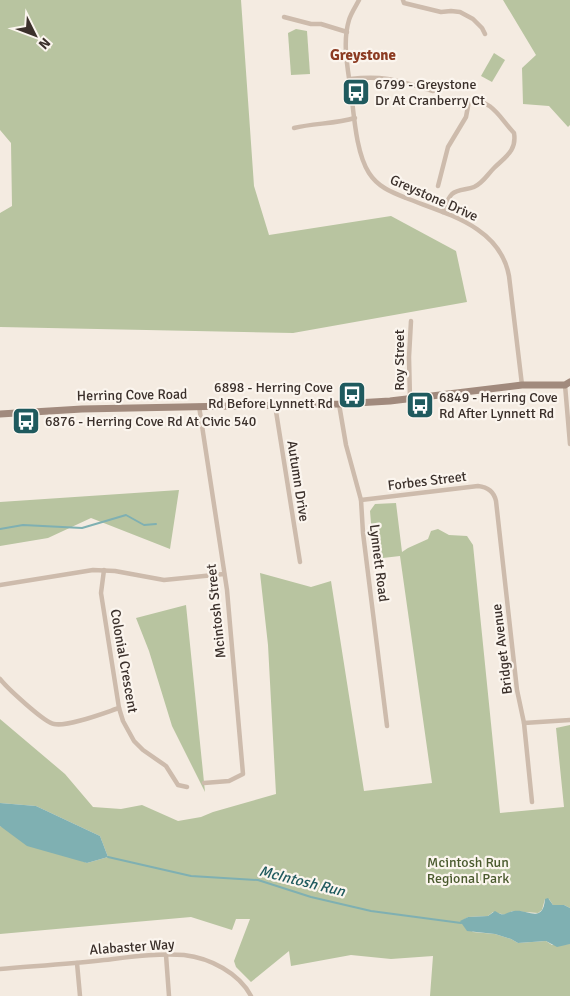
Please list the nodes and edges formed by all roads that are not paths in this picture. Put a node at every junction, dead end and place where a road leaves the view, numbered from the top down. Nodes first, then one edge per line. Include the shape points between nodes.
1 (359, 0) edge
2 (404, 1) edge
3 (284, 17) dead end
4 (347, 32) junction
5 (485, 34) dead end
6 (350, 79) junction
7 (446, 84) dead end
8 (355, 118) junction
9 (294, 128) dead end
10 (438, 186) dead end
11 (442, 212) junction
12 (411, 321) dead end
13 (522, 384) junction
14 (568, 385) edge
15 (410, 399) junction
16 (275, 404) junction
17 (339, 404) junction
18 (199, 406) junction
19 (0, 414) edge
20 (570, 444) edge
21 (492, 493) joint
22 (361, 500) junction
23 (300, 562) dead end
24 (104, 570) junction
25 (224, 574) junction
26 (0, 585) edge
27 (0, 679) edge
28 (119, 708) junction
29 (570, 720) edge
30 (524, 723) junction
31 (387, 726) dead end
32 (204, 783) dead end
33 (187, 787) dead end
34 (532, 802) dead end
35 (166, 955) junction
36 (78, 963) junction
37 (0, 969) edge
38 (80, 996) edge
39 (169, 996) edge
40 (251, 996) edge

1 - 4 street, Greystone Drive
2 - 5 street via 441,12 460,12 473,19
3 - 4 street
4 - 6 street, Greystone Drive via 345,47
6 - 7 street via 392,79 433,91
6 - 8 street, Greystone Drive
8 - 9 street
8 - 11 street, Greystone Drive via 362,158 373,179 382,187
10 - 11 street via 448,147 466,117 469,101 483,101 514,132 514,144 507,157 483,182 451,195
11 - 13 street, Greystone Drive via 482,232 503,257 509,276
12 - 15 street, Roy Street via 408,357
13 - 14 main road, Herring Cove Road
13 - 15 main road, Herring Cove Road
14 - 20 street
15 - 17 main road, Herring Cove Road
16 - 17 main road, Herring Cove Road
16 - 18 main road, Herring Cove Road
16 - 23 street, Autumn Drive
17 - 22 street, Lynnett Road
18 - 19 main road, Herring Cove Road
18 - 25 street, Mcintosh Street
21 - 22 street, Forbes Street via 478,486
21 - 30 street, Bridget Avenue via 496,501 517,690
22 - 31 street, Lynnett Road
24 - 25 street via 164,580
24 - 26 street via 58,574
24 - 28 street, Colonial Crescent via 101,592
25 - 32 street, Mcintosh Street via 243,774 229,781
27 - 28 street via 51,724 66,724
28 - 33 street, Colonial Crescent via 134,741 166,766 176,783
29 - 30 street
30 - 34 street, Bridget Avenue
35 - 36 street, Alabaster Way
35 - 39 street
35 - 40 street, Alabaster Way via 208,960 237,978
36 - 37 street, Alabaster Way
36 - 38 street

